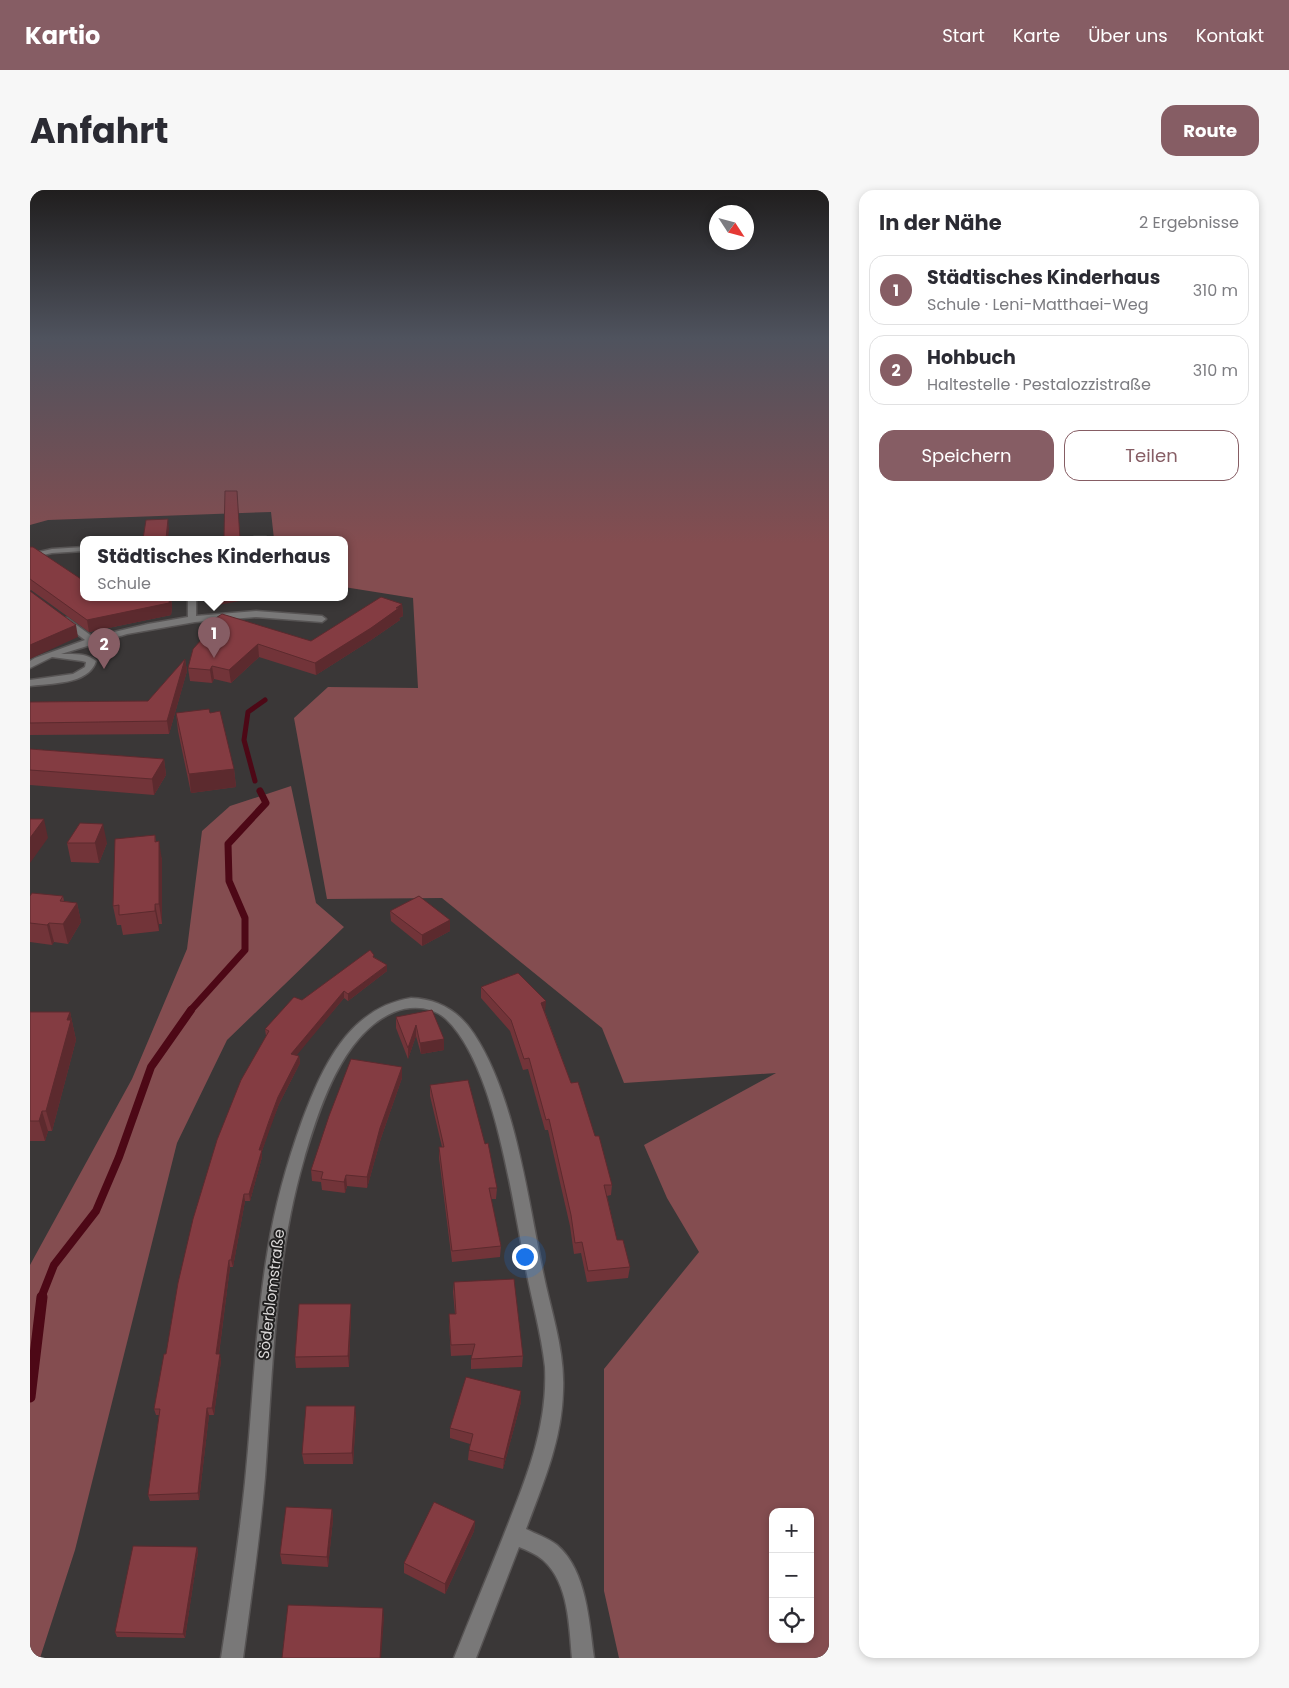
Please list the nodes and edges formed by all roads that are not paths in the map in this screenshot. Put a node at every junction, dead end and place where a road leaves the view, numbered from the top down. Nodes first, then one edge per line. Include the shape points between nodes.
1 (80, 549) edge
2 (30, 556) edge
3 (192, 601) edge
4 (55, 614) edge
5 (322, 619) dead end
6 (192, 620) junction
7 (91, 640) junction
8 (48, 656) junction
9 (30, 665) edge
10 (30, 683) edge
11 (515, 1534) junction
12 (232, 1658) edge
13 (465, 1658) edge
14 (583, 1658) edge

1 - 2 street
3 - 6 street
4 - 7 street
5 - 6 street via 235,614
6 - 7 street
7 - 8 street
8 - 9 street
8 - 10 street via 84,658 90,661 90,668 76,676
11 - 12 street, Söderblomstraße via 550,1430 555,1392 549,1338 506,1136 478,1056 458,1024 439,1008 403,1004 361,1027 350,1039 309,1123 288,1189 270,1279 255,1483
11 - 13 street, Söderblomstraße
11 - 14 street via 550,1553 562,1566 570,1582

